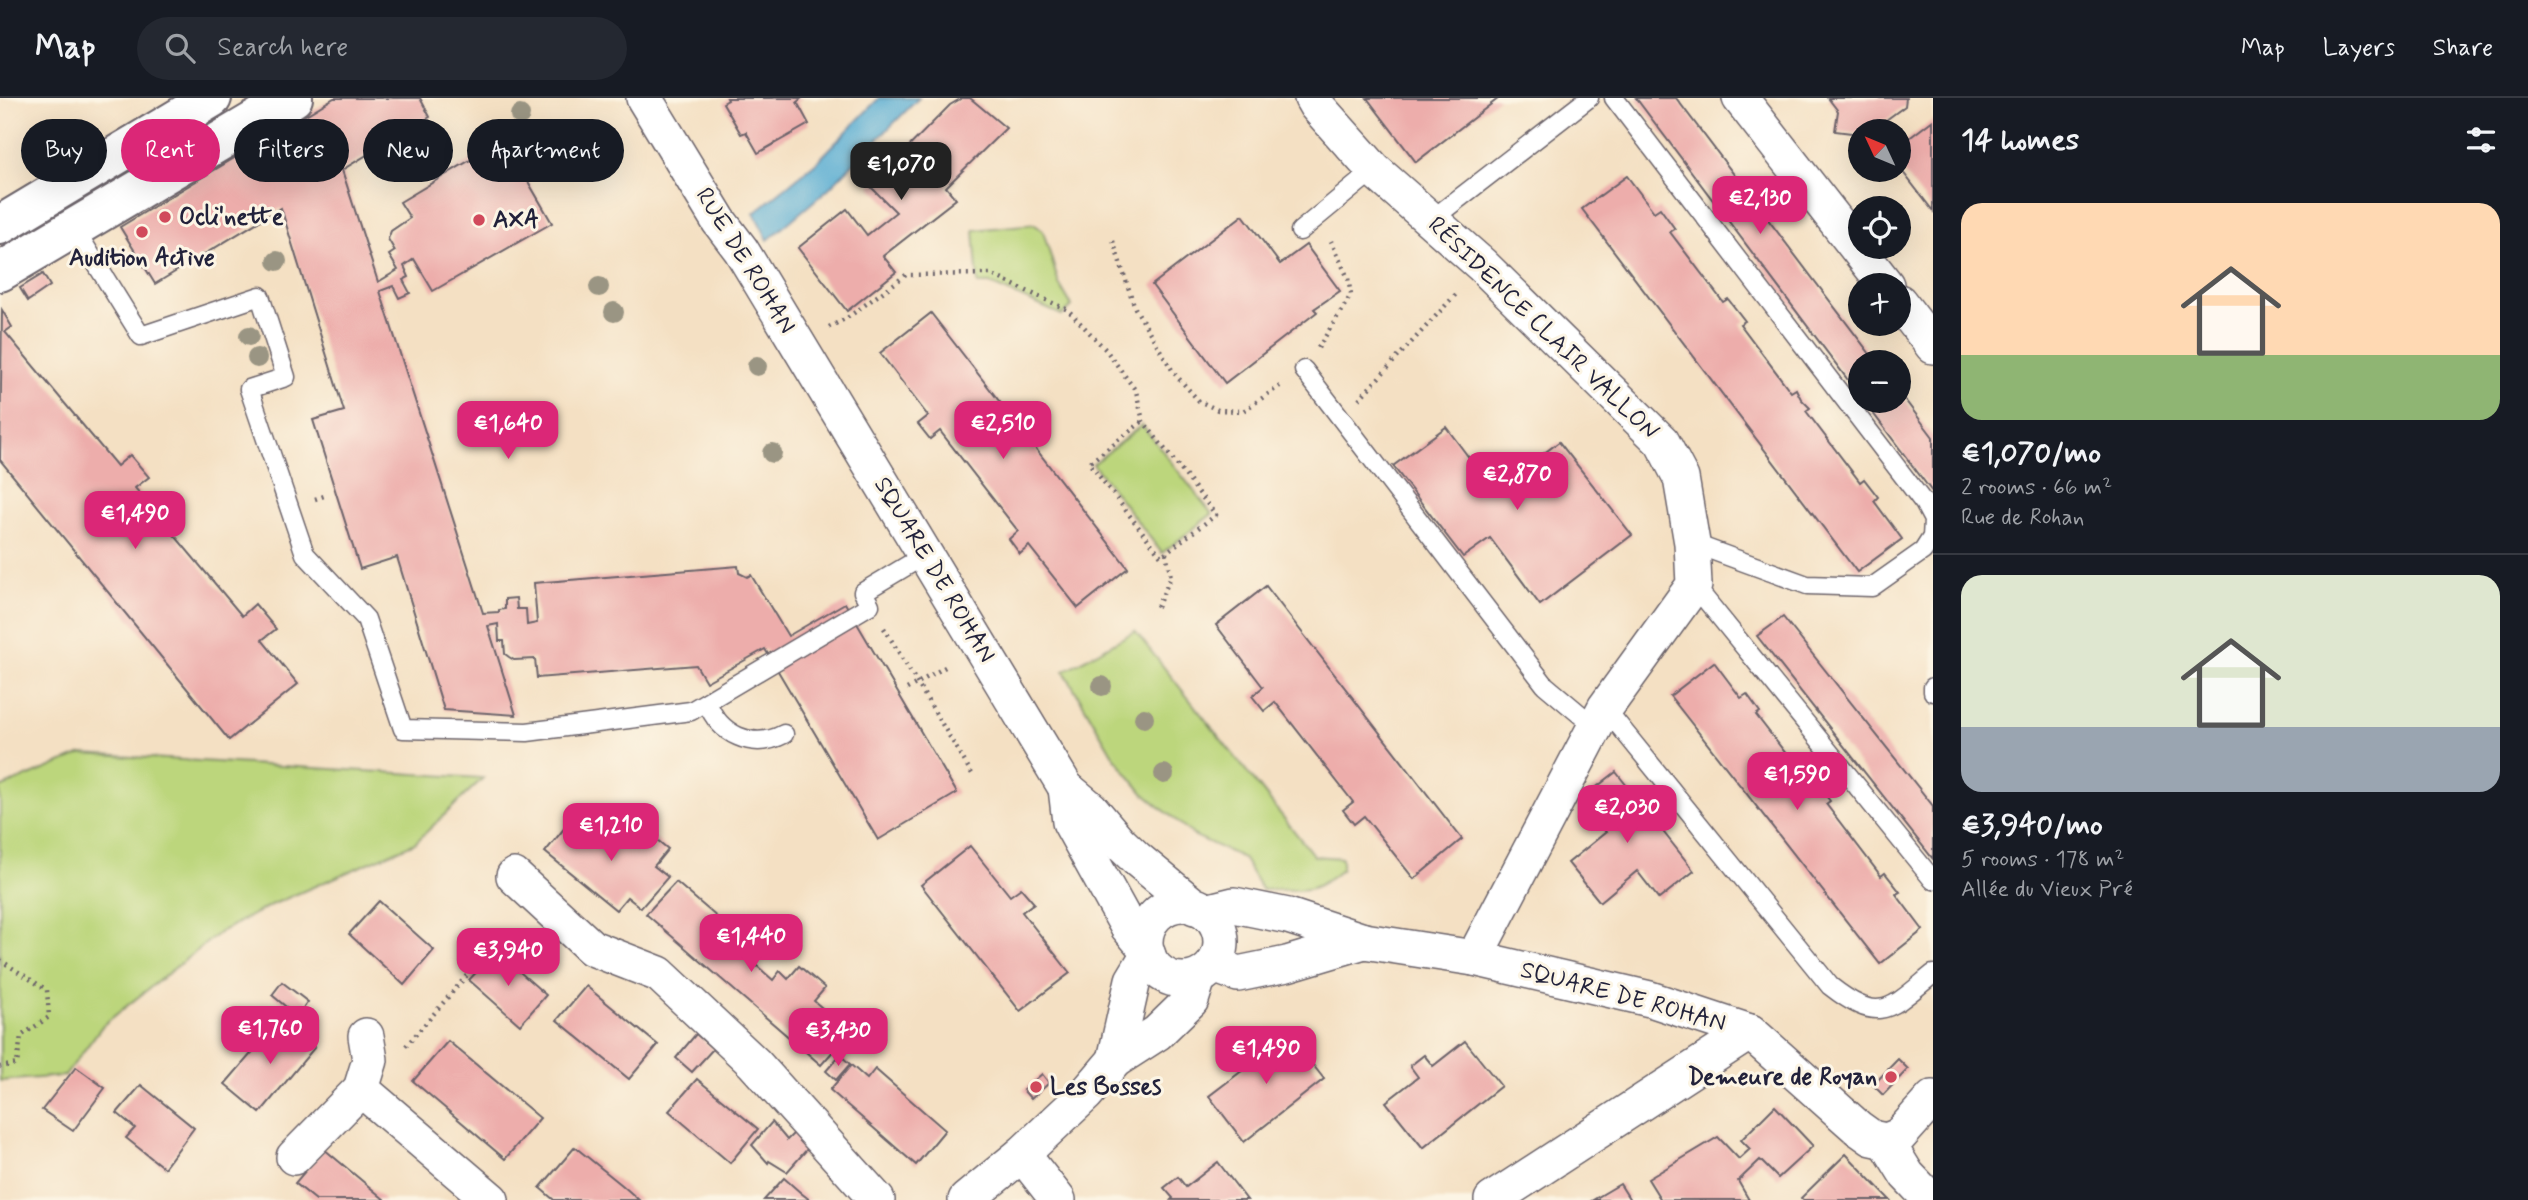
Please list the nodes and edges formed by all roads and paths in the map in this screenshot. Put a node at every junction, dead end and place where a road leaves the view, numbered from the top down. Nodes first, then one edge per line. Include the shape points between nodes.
1 (212, 98) edge
2 (293, 98) edge
3 (644, 98) edge
4 (1312, 98) edge
5 (1589, 98) edge
6 (1614, 98) edge
7 (1740, 98) edge
8 (1374, 170) junction
9 (1319, 215) junction
10 (1431, 220) junction
11 (0, 225) edge
12 (74, 228) junction
13 (1300, 231) dead end
14 (1113, 242) dead end
15 (1482, 265) junction
16 (0, 272) edge
17 (1877, 273) edge
18 (1911, 318) edge
19 (812, 341) junction
20 (1933, 346) edge
21 (1304, 370) junction
22 (1341, 419) junction
23 (1143, 421) junction
24 (1692, 543) junction
25 (1166, 553) junction
26 (925, 555) junction
27 (1694, 585) junction
28 (870, 605) junction
29 (1157, 607) dead end
30 (947, 666) dead end
31 (917, 682) junction
32 (906, 689) dead end
33 (707, 702) junction
34 (1600, 718) junction
35 (784, 734) dead end
36 (974, 777) dead end
37 (1066, 788) junction
38 (514, 876) dead end
39 (1933, 880) edge
40 (1201, 909) junction
41 (500, 937) dead end
42 (1364, 941) junction
43 (1147, 951) junction
44 (1474, 958) junction
45 (0, 960) edge
46 (1206, 971) junction
47 (1933, 974) edge
48 (1750, 1032) junction
49 (1115, 1060) junction
50 (365, 1062) junction
51 (0, 1067) edge
52 (1933, 1098) edge
53 (1886, 1141) junction
54 (1022, 1154) junction
55 (294, 1157) dead end
56 (491, 1200) edge
57 (877, 1200) edge
58 (966, 1200) edge
59 (1058, 1200) edge
60 (1492, 1200) edge
61 (1931, 1200) edge

1 - 11 main road
2 - 12 main road
3 - 19 street, RUE DE ROHAN
4 - 8 street, RÉSIDENCE CLAIR VALLON
5 - 10 lane
6 - 24 lane via 1933,520 1932,537 1923,551 1872,586 1807,585
7 - 17 street
8 - 9 lane
8 - 10 street, RÉSIDENCE CLAIR VALLON
9 - 13 lane
9 - 21 path via 1349,278 1351,295
10 - 15 street, RÉSIDENCE CLAIR VALLON
12 - 16 main road
12 - 33 lane via 141,336 260,296 286,377 250,389 304,554 366,619 403,729 527,732 691,711
14 - 21 path via 1135,308 1174,373 1199,401 1218,410 1243,411
15 - 22 path
15 - 24 street, RÉSIDENCE CLAIR VALLON via 1662,442 1681,478
18 - 20 street
19 - 23 path via 906,275 990,274 1068,310 1136,391
19 - 26 street, SQUARE DE ROHAN
21 - 22 lane
22 - 34 lane via 1545,685
23 - 25 path via 1216,515
23 - 25 path via 1089,463 1161,556
24 - 27 street, RÉSIDENCE CLAIR VALLON
25 - 29 path via 1171,577
26 - 28 lane via 863,592
26 - 37 street, SQUARE DE ROHAN
27 - 34 street
27 - 39 lane
28 - 31 path
28 - 33 lane
30 - 31 path
31 - 32 path
31 - 36 path
33 - 35 lane via 721,726 736,737 773,740
34 - 44 street
34 - 47 lane via 1830,986 1854,1005 1875,1010 1895,1005
37 - 40 street, SQUARE DE ROHAN via 1137,859
37 - 43 street, SQUARE DE ROHAN via 1070,822 1128,927
38 - 57 street via 592,948 659,974 754,1063
40 - 42 street, SQUARE DE ROHAN via 1234,905 1288,916
40 - 43 street via 1183,905 1160,913 1146,934
40 - 46 street via 1214,920 1221,942
41 - 50 path via 394,1059
42 - 44 street, SQUARE DE ROHAN
42 - 46 street, SQUARE DE ROHAN via 1238,974
43 - 46 street via 1154,966 1174,979
43 - 49 street via 1133,980
44 - 48 street, SQUARE DE ROHAN via 1650,999
45 - 51 path via 47,990 49,1017 21,1036 17,1064
46 - 49 street via 1191,1000 1157,1033
48 - 53 street, SQUARE DE ROHAN via 1858,1128
48 - 60 street
49 - 54 street
50 - 55 street
50 - 56 street
52 - 53 street via 1899,1136
53 - 61 street via 1907,1175
54 - 58 street
54 - 59 street

